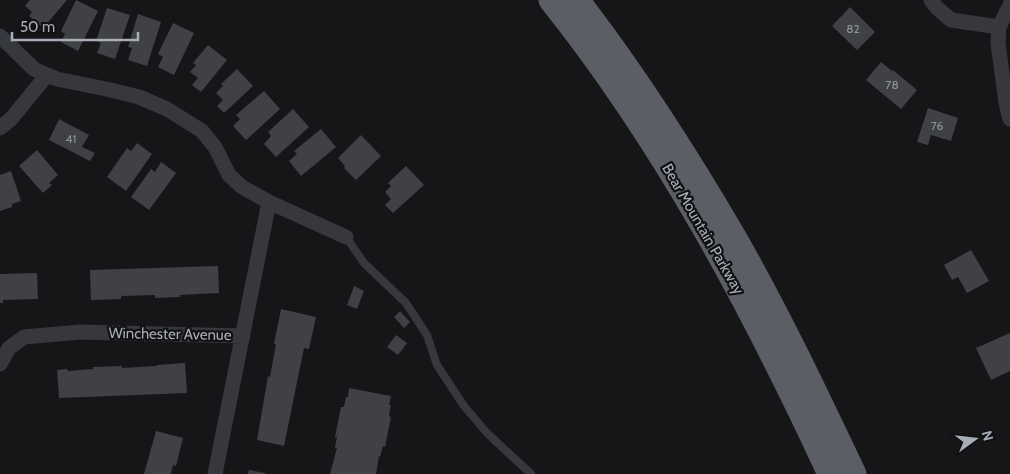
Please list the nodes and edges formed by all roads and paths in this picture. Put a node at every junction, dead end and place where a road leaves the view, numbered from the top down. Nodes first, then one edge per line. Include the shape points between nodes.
1 (551, 0) edge
2 (576, 0) edge
3 (931, 0) edge
4 (1010, 5) edge
5 (999, 27) junction
6 (0, 36) edge
7 (47, 75) junction
8 (1010, 119) edge
9 (0, 128) edge
10 (270, 202) junction
11 (346, 237) joint
12 (243, 336) junction
13 (0, 364) edge
14 (215, 474) edge
15 (531, 474) edge
16 (830, 474) edge
17 (854, 474) edge

1 - 16 highway, Bear Mountain Parkway via 626,103 707,232 779,366
2 - 17 highway, Bear Mountain Parkway via 675,140 734,238
3 - 5 street via 951,20
4 - 5 street
5 - 8 street via 998,43
6 - 7 street via 34,69
7 - 9 street
7 - 10 street via 111,90 167,109 202,131 229,175 242,187
10 - 11 street
10 - 12 street
11 - 15 lane via 364,263 406,303 427,335 436,365 464,406 487,433
12 - 13 street, Winchester Avenue via 80,332 24,337 9,348
12 - 14 street, Winchester Avenue

